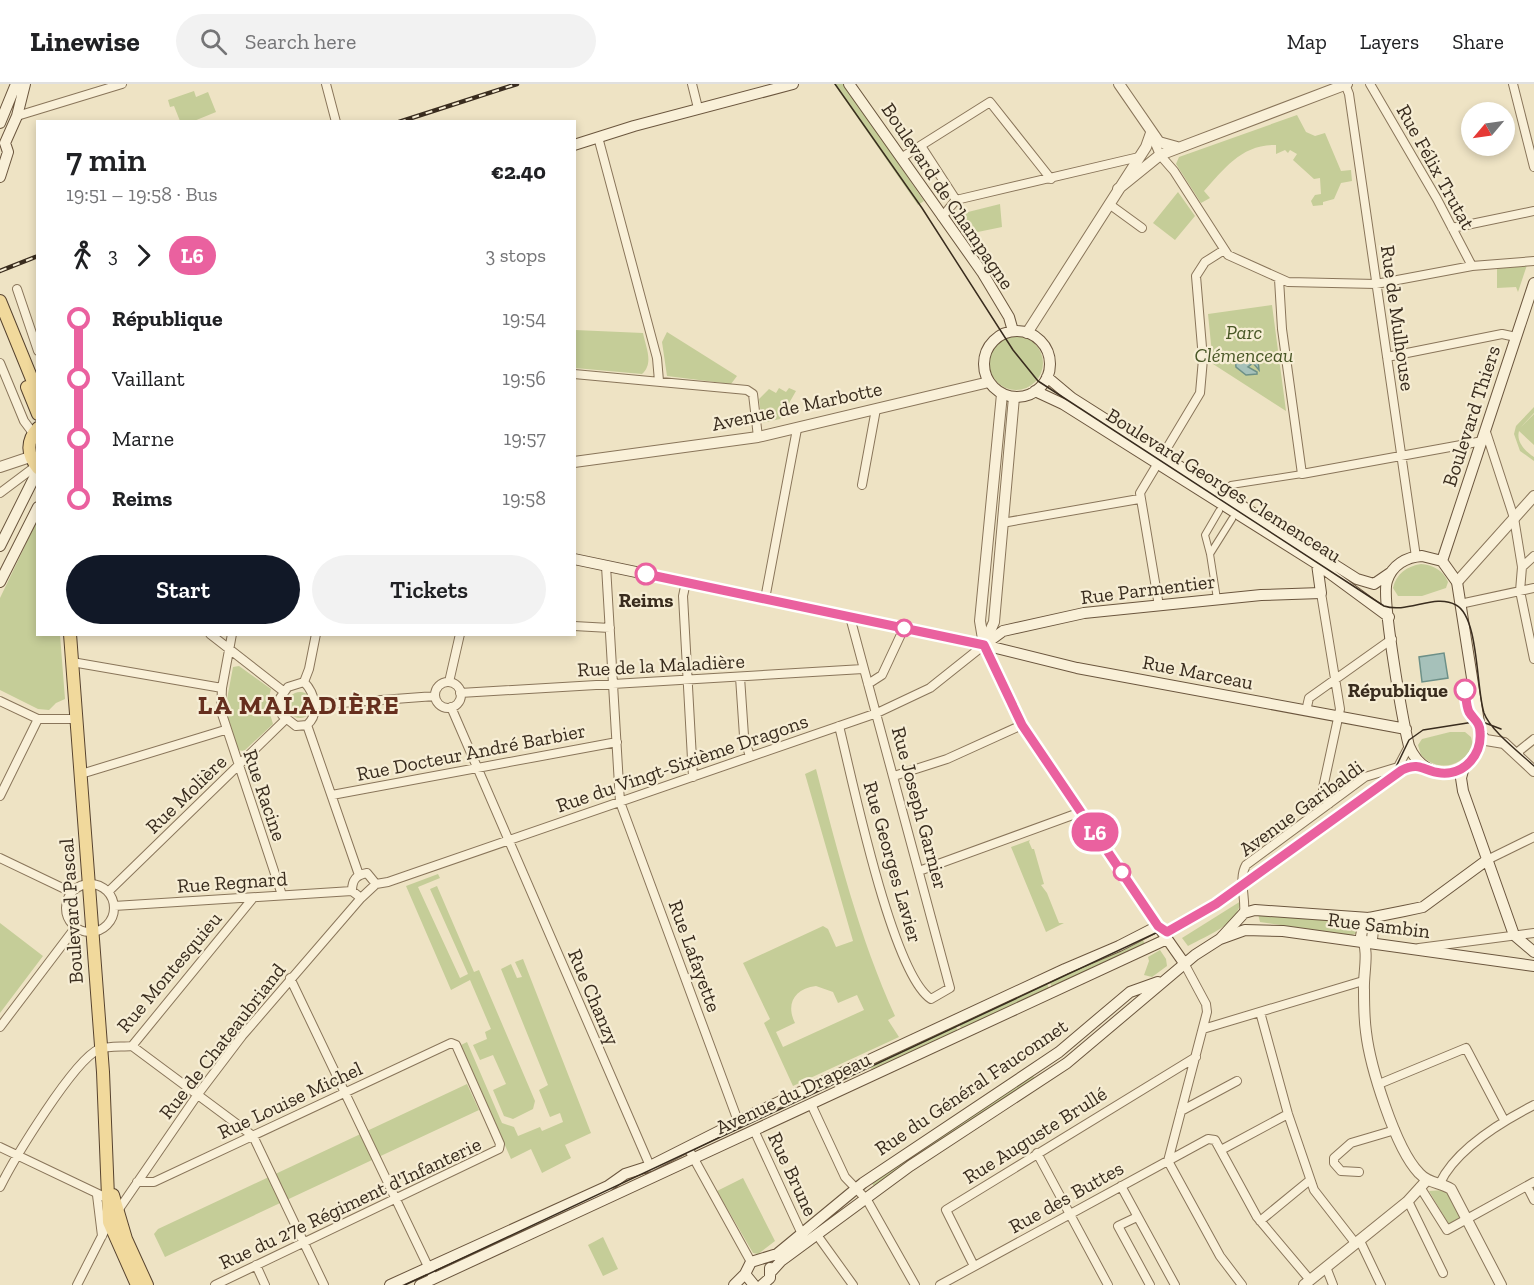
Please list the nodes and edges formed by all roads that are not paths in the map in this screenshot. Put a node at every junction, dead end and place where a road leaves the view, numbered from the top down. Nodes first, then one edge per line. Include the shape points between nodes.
1 (16, 84) edge
2 (25, 84) edge
3 (122, 84) edge
4 (326, 84) edge
5 (692, 84) edge
6 (793, 84) edge
7 (849, 84) edge
8 (1119, 84) edge
9 (1346, 84) edge
10 (1370, 84) edge
11 (1513, 84) edge
12 (16, 101) junction
13 (40, 108) junction
14 (698, 108) junction
15 (17, 116) junction
16 (335, 120) edge
17 (0, 123) edge
18 (1151, 133) junction
19 (598, 137) junction
20 (576, 144) edge
21 (3, 145) edge
22 (921, 146) junction
23 (1179, 147) junction
24 (1160, 155) junction
25 (1139, 157) junction
26 (901, 158) junction
27 (1121, 162) junction
28 (1534, 167) edge
29 (1174, 171) junction
30 (1135, 172) junction
31 (0, 177) edge
32 (1052, 179) junction
33 (956, 200) junction
34 (1109, 204) junction
35 (1534, 211) edge
36 (942, 217) junction
37 (1142, 228) dead end
38 (1452, 228) junction
39 (1224, 250) junction
40 (1534, 261) edge
41 (1472, 266) junction
42 (1279, 279) junction
43 (1534, 283) edge
44 (1376, 284) junction
45 (17, 289) dead end
46 (0, 301) edge
47 (0, 322) edge
48 (1013, 331) junction
49 (1027, 333) junction
50 (1516, 337) junction
51 (36, 345) edge
52 (1387, 357) junction
53 (0, 363) edge
54 (576, 374) edge
55 (1047, 377) junction
56 (659, 381) junction
57 (989, 382) junction
58 (36, 389) edge
59 (1035, 391) junction
60 (1002, 394) junction
61 (1014, 397) junction
62 (876, 408) junction
63 (36, 409) edge
64 (797, 429) junction
65 (35, 430) edge
66 (1484, 436) junction
67 (758, 437) junction
68 (1163, 453) junction
69 (1401, 456) junction
70 (1476, 460) junction
71 (576, 462) edge
72 (1494, 462) junction
73 (1156, 464) junction
74 (35, 465) edge
75 (0, 467) edge
76 (1302, 474) junction
77 (862, 485) dead end
78 (1226, 489) dead end
79 (0, 493) edge
80 (1534, 496) edge
81 (1139, 499) junction
82 (36, 511) edge
83 (1219, 511) dead end
84 (1514, 518) junction
85 (1232, 519) dead end
86 (989, 522) junction
87 (1002, 522) junction
88 (0, 546) edge
89 (1210, 554) junction
90 (1534, 556) edge
91 (1416, 557) junction
92 (576, 559) edge
93 (1442, 561) junction
94 (1317, 564) junction
95 (606, 566) junction
96 (1522, 567) junction
97 (1392, 571) junction
98 (0, 582) edge
99 (686, 582) junction
100 (1457, 582) junction
101 (1534, 588) edge
102 (1520, 591) junction
103 (1321, 593) junction
104 (765, 599) junction
105 (1217, 600) junction
106 (1460, 604) junction
107 (1159, 606) junction
108 (850, 617) junction
109 (1389, 617) junction
110 (576, 626) edge
111 (610, 628) junction
112 (904, 628) junction
113 (1023, 628) junction
114 (70, 636) edge
115 (213, 636) edge
116 (232, 636) edge
117 (316, 636) edge
118 (460, 636) edge
119 (1392, 639) junction
120 (984, 645) junction
121 (229, 649) junction
122 (1011, 651) junction
123 (1534, 659) edge
124 (72, 662) junction
125 (863, 669) junction
126 (740, 677) junction
127 (1335, 678) junction
128 (687, 681) junction
129 (304, 682) junction
130 (449, 682) junction
131 (868, 684) junction
132 (614, 685) junction
133 (222, 688) junction
134 (284, 691) junction
135 (460, 693) junction
136 (435, 696) junction
137 (0, 701) edge
138 (314, 705) junction
139 (452, 707) junction
140 (1306, 711) junction
141 (877, 713) junction
142 (1339, 718) junction
143 (38, 719) junction
144 (76, 719) junction
145 (286, 719) junction
146 (307, 725) junction
147 (1022, 725) junction
148 (839, 726) junction
149 (1406, 729) junction
150 (225, 730) junction
151 (1480, 734) junction
152 (1534, 739) edge
153 (617, 742) junction
154 (1408, 746) junction
155 (1519, 757) junction
156 (750, 758) junction
157 (238, 766) junction
158 (477, 766) junction
159 (1464, 767) junction
160 (1534, 771) edge
161 (1444, 773) junction
162 (81, 774) junction
163 (894, 776) junction
164 (693, 777) junction
165 (1463, 791) junction
166 (332, 795) junction
167 (0, 796) edge
168 (620, 802) junction
169 (1329, 804) junction
170 (1081, 812) junction
171 (1534, 837) edge
172 (510, 840) junction
173 (0, 858) edge
174 (1487, 860) junction
175 (919, 871) junction
176 (359, 874) junction
177 (89, 884) junction
178 (376, 884) junction
179 (352, 891) junction
180 (71, 892) junction
181 (108, 892) junction
182 (282, 895) junction
183 (253, 898) junction
184 (361, 898) junction
185 (114, 906) junction
186 (1242, 915) junction
187 (1369, 918) junction
188 (1158, 926) junction
189 (75, 928) junction
190 (1245, 930) junction
191 (92, 933) junction
192 (1534, 933) edge
193 (1514, 935) junction
194 (1223, 936) junction
195 (1167, 939) junction
196 (1365, 943) junction
197 (1419, 948) junction
198 (1534, 952) edge
199 (1182, 959) junction
200 (1534, 966) edge
201 (290, 978) junction
202 (1167, 979) junction
203 (1363, 981) junction
204 (931, 999) joint
205 (1260, 1012) junction
206 (0, 1027) edge
207 (1203, 1029) junction
208 (132, 1046) junction
209 (100, 1048) junction
210 (1196, 1057) junction
211 (1236, 1081) dead end
212 (1379, 1084) junction
213 (345, 1093) junction
214 (198, 1094) junction
215 (811, 1104) junction
216 (1534, 1105) edge
217 (1181, 1111) junction
218 (1288, 1114) junction
219 (1504, 1120) junction
220 (738, 1121) junction
221 (754, 1130) junction
222 (1395, 1130) junction
223 (253, 1136) junction
224 (0, 1146) edge
225 (688, 1148) junction
226 (499, 1149) joint
227 (1221, 1150) junction
228 (1036, 1153) junction
229 (16, 1155) junction
230 (694, 1159) junction
231 (1168, 1161) junction
232 (650, 1166) junction
233 (1359, 1172) dead end
234 (1310, 1180) junction
235 (137, 1182) junction
236 (1440, 1183) junction
237 (1424, 1184) junction
238 (1531, 1184) edge
239 (1121, 1186) junction
240 (0, 1187) edge
241 (855, 1189) junction
242 (866, 1198) junction
243 (396, 1199) junction
244 (1534, 1200) edge
245 (1408, 1201) junction
246 (109, 1202) junction
247 (1070, 1214) junction
248 (1137, 1217) junction
249 (1468, 1219) junction
250 (1260, 1221) junction
251 (801, 1232) junction
252 (817, 1235) junction
253 (109, 1239) junction
254 (1358, 1242) junction
255 (303, 1243) junction
256 (756, 1261) junction
257 (256, 1265) junction
258 (974, 1266) junction
259 (1326, 1267) junction
260 (428, 1268) junction
261 (771, 1272) junction
262 (1443, 1273) dead end
263 (745, 1274) junction
264 (434, 1279) junction
265 (1307, 1282) edge
266 (765, 1284) edge
267 (77, 1285) edge
268 (137, 1285) edge
269 (147, 1285) edge
270 (215, 1285) edge
271 (265, 1285) edge
272 (324, 1285) edge
273 (390, 1285) edge
274 (420, 1285) edge
275 (734, 1285) edge
276 (752, 1285) edge
277 (853, 1285) edge
278 (915, 1285) edge
279 (940, 1285) edge
280 (1108, 1285) edge
281 (1150, 1285) edge
282 (1174, 1285) edge
283 (1242, 1285) edge
284 (1333, 1285) edge
285 (1381, 1285) edge
286 (1501, 1285) edge

1 - 12 main road
2 - 12 main road
3 - 13 street
4 - 16 street
5 - 14 street
6 - 14 main road
7 - 26 main road, Boulevard de Champagne
8 - 18 main road
9 - 23 main road
9 - 44 street, Rue de Mulhouse
10 - 38 street, Rue Félix Trutat
11 - 28 street
12 - 13 street
12 - 15 main road
12 - 17 main road
13 - 15 street
14 - 19 main road
15 - 21 main road
18 - 23 main road via 1162,144
18 - 24 street
18 - 25 main road
19 - 20 main road
19 - 56 street via 657,358
21 - 31 main road via 8,152
22 - 26 street
22 - 32 street via 990,102
22 - 33 street, Boulevard de Champagne
23 - 24 main road
23 - 29 street via 1170,159
24 - 29 street
24 - 30 main road
25 - 27 street
25 - 30 main road
26 - 36 main road, Boulevard de Champagne
27 - 30 street
27 - 32 street
29 - 30 street via 1161,165
29 - 39 street
30 - 34 main road
32 - 33 street
33 - 36 street
34 - 37 street
34 - 49 main road
35 - 38 street
36 - 48 main road, Boulevard de Champagne via 982,272
38 - 41 street, Rue Félix Trutat
39 - 42 street via 1231,258
39 - 68 street via 1205,262 1196,276 1202,384
40 - 41 street
41 - 44 street
42 - 44 street via 1291,283
42 - 76 street
43 - 50 main road, Boulevard Thiers
44 - 52 street, Rue de Mulhouse
45 - 51 street
46 - 58 main road
47 - 63 main road
48 - 49 main road
48 - 57 main road via 997,337 986,352 984,365
49 - 55 main road via 1047,351
50 - 52 street via 1502,334
50 - 66 main road, Boulevard Thiers
52 - 69 street, Rue de Mulhouse
53 - 65 street via 24,421
54 - 56 street
55 - 59 main road
55 - 68 main road, Boulevard Georges Clemenceau via 1072,398
56 - 67 street via 747,390 753,394
57 - 60 main road
57 - 62 main road, Avenue de Marbotte
59 - 61 main road
59 - 73 main road, Boulevard Georges Clemenceau via 1063,404
60 - 61 main road
60 - 86 main road
61 - 87 main road
62 - 64 main road, Avenue de Marbotte
62 - 77 street
64 - 67 main road, Avenue de Marbotte
64 - 104 street
65 - 74 main road via 29,446
66 - 69 street
66 - 70 main road, Boulevard Thiers
66 - 72 street
67 - 71 main road, Avenue de Marbotte
68 - 73 street
68 - 97 main road, Boulevard Georges Clemenceau via 1363,582 1381,581
69 - 76 street
69 - 91 street, Rue de Mulhouse
70 - 72 street
70 - 93 main road, Boulevard Thiers
72 - 84 street
73 - 81 street
73 - 94 main road, Boulevard Georges Clemenceau
74 - 75 main road
74 - 79 street
74 - 88 main road
76 - 78 street
80 - 84 main road
81 - 87 street
81 - 107 street
82 - 98 main road
83 - 89 street via 1205,535
84 - 96 street
84 - 100 main road
85 - 89 street
86 - 87 main road
86 - 120 main road via 980,621
87 - 120 main road via 994,622
89 - 105 street
90 - 96 street
91 - 93 main road
91 - 97 main road, Boulevard Georges Clemenceau
92 - 95 main road, Rue Marceau
93 - 100 main road
94 - 103 main road
94 - 109 main road, Boulevard Georges Clemenceau
95 - 99 main road, Rue Marceau
95 - 111 street, Rue Lafayette
96 - 102 street
97 - 109 main road via 1385,587
99 - 104 main road, Rue Marceau
99 - 128 street via 683,596
100 - 106 main road
101 - 102 street
102 - 106 street
102 - 123 street
103 - 105 main road, Rue Parmentier
103 - 127 street
104 - 108 main road, Rue Marceau
105 - 107 main road, Rue Parmentier
106 - 151 main road
107 - 113 main road, Rue Parmentier via 1084,614
108 - 112 main road, Rue Marceau
108 - 125 street, Rue Joseph Garnier
109 - 119 main road
110 - 111 street
111 - 132 street, Rue Lafayette
112 - 120 main road, Rue Marceau
112 - 131 street via 882,675
113 - 120 main road, Rue Parmentier via 1003,631
113 - 122 main road via 1008,638 1006,645
114 - 124 main road, Boulevard Pascal
115 - 121 street
116 - 121 street, Rue Racine
117 - 129 street
118 - 130 street
119 - 127 street
119 - 149 main road
120 - 122 main road, Rue Marceau
120 - 141 street, Rue du Vingt-Sixième Dragons via 930,688
120 - 147 main road
121 - 133 street, Rue Racine
121 - 134 street
122 - 140 main road, Rue Marceau via 1077,668
124 - 133 street
124 - 144 main road, Boulevard Pascal
125 - 126 street, Rue de la Maladière
125 - 131 street, Rue Joseph Garnier
126 - 128 street, Rue de la Maladière
126 - 156 street via 744,736
127 - 140 street via 1309,698
127 - 142 street
128 - 132 street, Rue de la Maladière
128 - 164 street
129 - 134 street
129 - 138 street
130 - 135 street
130 - 136 street via 438,687
131 - 141 street, Rue Joseph Garnier
132 - 135 street, Rue de la Maladière
132 - 153 street, Rue Lafayette
133 - 150 street, Rue Racine
134 - 145 street via 280,706
135 - 139 street via 459,701
136 - 138 street
136 - 139 street via 442,706
137 - 143 street
138 - 146 street via 314,716
139 - 158 street, Rue Chanzy
140 - 142 main road, Rue Marceau
141 - 148 street, Rue du Vingt-Sixième Dragons
141 - 163 street, Rue Joseph Garnier
142 - 149 main road, Rue Marceau
142 - 169 street via 1323,788 1323,798
143 - 144 street
143 - 167 street
144 - 162 main road, Boulevard Pascal
145 - 146 street via 296,726
145 - 157 street, Rue Molière
146 - 166 street
147 - 163 street via 947,759
147 - 170 main road
148 - 156 street, Rue du Vingt-Sixième Dragons
148 - 204 street, Rue Georges Lavier via 885,906 907,967
149 - 154 main road
150 - 157 street, Rue Racine
150 - 162 street
151 - 155 main road via 1486,740 1504,743
151 - 159 main road via 1478,751
152 - 155 street via 1519,752
153 - 158 street, Rue Docteur André Barbier
153 - 168 street, Rue Lafayette
154 - 161 main road via 1421,765
154 - 169 street, Avenue Garibaldi via 1398,767 1365,777
155 - 160 main road
156 - 164 street, Rue du Vingt-Sixième Dragons
157 - 181 street, Rue Molière
157 - 182 street, Rue Racine
158 - 166 street, Rue Docteur André Barbier
158 - 172 street, Rue Chanzy
159 - 161 main road
159 - 165 main road
161 - 165 main road
162 - 177 main road, Boulevard Pascal
163 - 175 street, Rue Joseph Garnier
164 - 168 street, Rue du Vingt-Sixième Dragons
165 - 174 main road
166 - 176 street
168 - 172 street, Rue du Vingt-Sixième Dragons
168 - 220 street, Rue Lafayette
169 - 186 street, Avenue Garibaldi via 1246,865 1241,873 1245,896
170 - 175 street
170 - 188 main road
171 - 174 street
172 - 178 street, Rue du Vingt-Sixième Dragons
172 - 232 street, Rue Chanzy
173 - 180 street
174 - 187 main road via 1423,907
174 - 193 main road
175 - 204 street, Rue Joseph Garnier via 950,988
176 - 178 street via 367,873
176 - 179 street via 352,883
177 - 180 street
177 - 181 street
177 - 191 main road, Boulevard Pascal
178 - 184 street
179 - 182 street, Rue Regnard
179 - 184 street
180 - 189 street via 66,912
181 - 185 street
182 - 183 street, Rue Regnard
183 - 185 street, Rue Regnard
183 - 208 street, Rue Montesquieu
184 - 201 street, Rue de Chateaubriand
185 - 191 street via 110,922
186 - 187 main road via 1255,910
186 - 190 main road
186 - 194 main road
187 - 196 main road via 1361,936
188 - 195 main road
188 - 220 main road, Avenue du Drapeau
189 - 191 street
189 - 206 street
190 - 194 main road, Rue Sambin
190 - 196 main road, Rue Sambin via 1283,931
191 - 209 main road, Boulevard Pascal
192 - 193 street
193 - 197 street
193 - 198 main road
194 - 199 main road, Rue Sambin via 1216,934
195 - 199 main road
195 - 215 main road, Avenue du Drapeau
196 - 197 main road, Rue Sambin
196 - 203 main road
197 - 200 main road, Rue Sambin
199 - 202 main road, Rue du Général Fauconnet
199 - 207 street via 1206,1004
201 - 213 street
201 - 214 street, Rue de Chateaubriand
202 - 241 main road, Rue du Général Fauconnet via 1130,992 1059,1052
202 - 242 main road, Rue du Général Fauconnet via 1067,1063
203 - 205 street
203 - 212 main road via 1366,1031
205 - 207 street
205 - 218 street
207 - 210 street
208 - 209 street, Rue Montesquieu
208 - 214 street
209 - 229 street via 84,1060
209 - 246 main road, Boulevard Pascal
210 - 217 street
210 - 228 street, Rue Auguste Brullé
211 - 217 street
212 - 219 street via 1466,1048
212 - 222 main road
213 - 223 street, Rue Louise Michel
213 - 226 street, Rue Louise Michel via 456,1044
213 - 243 street
214 - 223 street
214 - 235 street, Rue de Chateaubriand
215 - 221 main road, Avenue du Drapeau
215 - 241 street via 845,1177
216 - 219 street
217 - 231 street
218 - 227 street
218 - 234 street
219 - 236 street via 1445,1172
220 - 225 main road, Avenue du Drapeau
221 - 230 main road, Avenue du Drapeau
221 - 251 street, Rue Brune
222 - 233 street via 1351,1143 1334,1158 1341,1171
222 - 237 main road
223 - 235 street, Rue Louise Michel via 154,1182
223 - 255 street
224 - 229 street
225 - 230 street
225 - 232 main road, Avenue du Drapeau
226 - 243 street, Rue du 27e Régiment d'Infanterie
227 - 231 street, Rue des Buttes via 1215,1140 1208,1139
227 - 250 street
228 - 247 street
228 - 258 street, Rue Auguste Brullé via 946,1210
229 - 240 street
229 - 246 street
230 - 256 street
230 - 264 main road, Avenue du Drapeau
231 - 239 street, Rue des Buttes
231 - 283 street via 1220,1256
232 - 260 main road, Avenue du Drapeau via 627,1173 608,1186
234 - 250 street
234 - 254 street
235 - 246 street, Rue de Chateaubriand
236 - 237 main road
236 - 249 main road via 1451,1189
237 - 245 main road
237 - 249 street via 1447,1230
238 - 244 street
238 - 249 street
239 - 247 street, Rue des Buttes
239 - 248 street
241 - 242 street
241 - 251 main road, Rue du Général Fauconnet
242 - 252 main road, Rue du Général Fauconnet
242 - 278 street
243 - 255 street, Rue du 27e Régiment d'Infanterie
243 - 260 street
245 - 254 main road
245 - 262 street
246 - 253 main road, Boulevard Pascal
246 - 253 street, Boulevard Pascal
246 - 269 main road, Boulevard Pascal
247 - 258 street, Rue des Buttes
247 - 280 street
248 - 281 street via 1118,1226
248 - 282 street
249 - 286 main road
250 - 265 street
251 - 256 main road, Rue du Général Fauconnet via 777,1254
252 - 261 main road, Rue du Général Fauconnet
252 - 277 street
253 - 267 street
253 - 268 main road, Boulevard Pascal
254 - 259 main road
254 - 285 street
255 - 257 street, Rue du 27e Régiment d'Infanterie
255 - 272 street
256 - 261 main road via 768,1264
256 - 263 main road
257 - 270 street, Rue du 27e Régiment d'Infanterie
257 - 271 street
258 - 279 street, Rue des Buttes
259 - 265 main road
259 - 284 street
260 - 264 street
260 - 273 main road, Avenue du Drapeau
261 - 266 main road, Rue du Général Fauconnet
263 - 275 main road
263 - 276 main road
264 - 274 main road, Avenue du Drapeau

